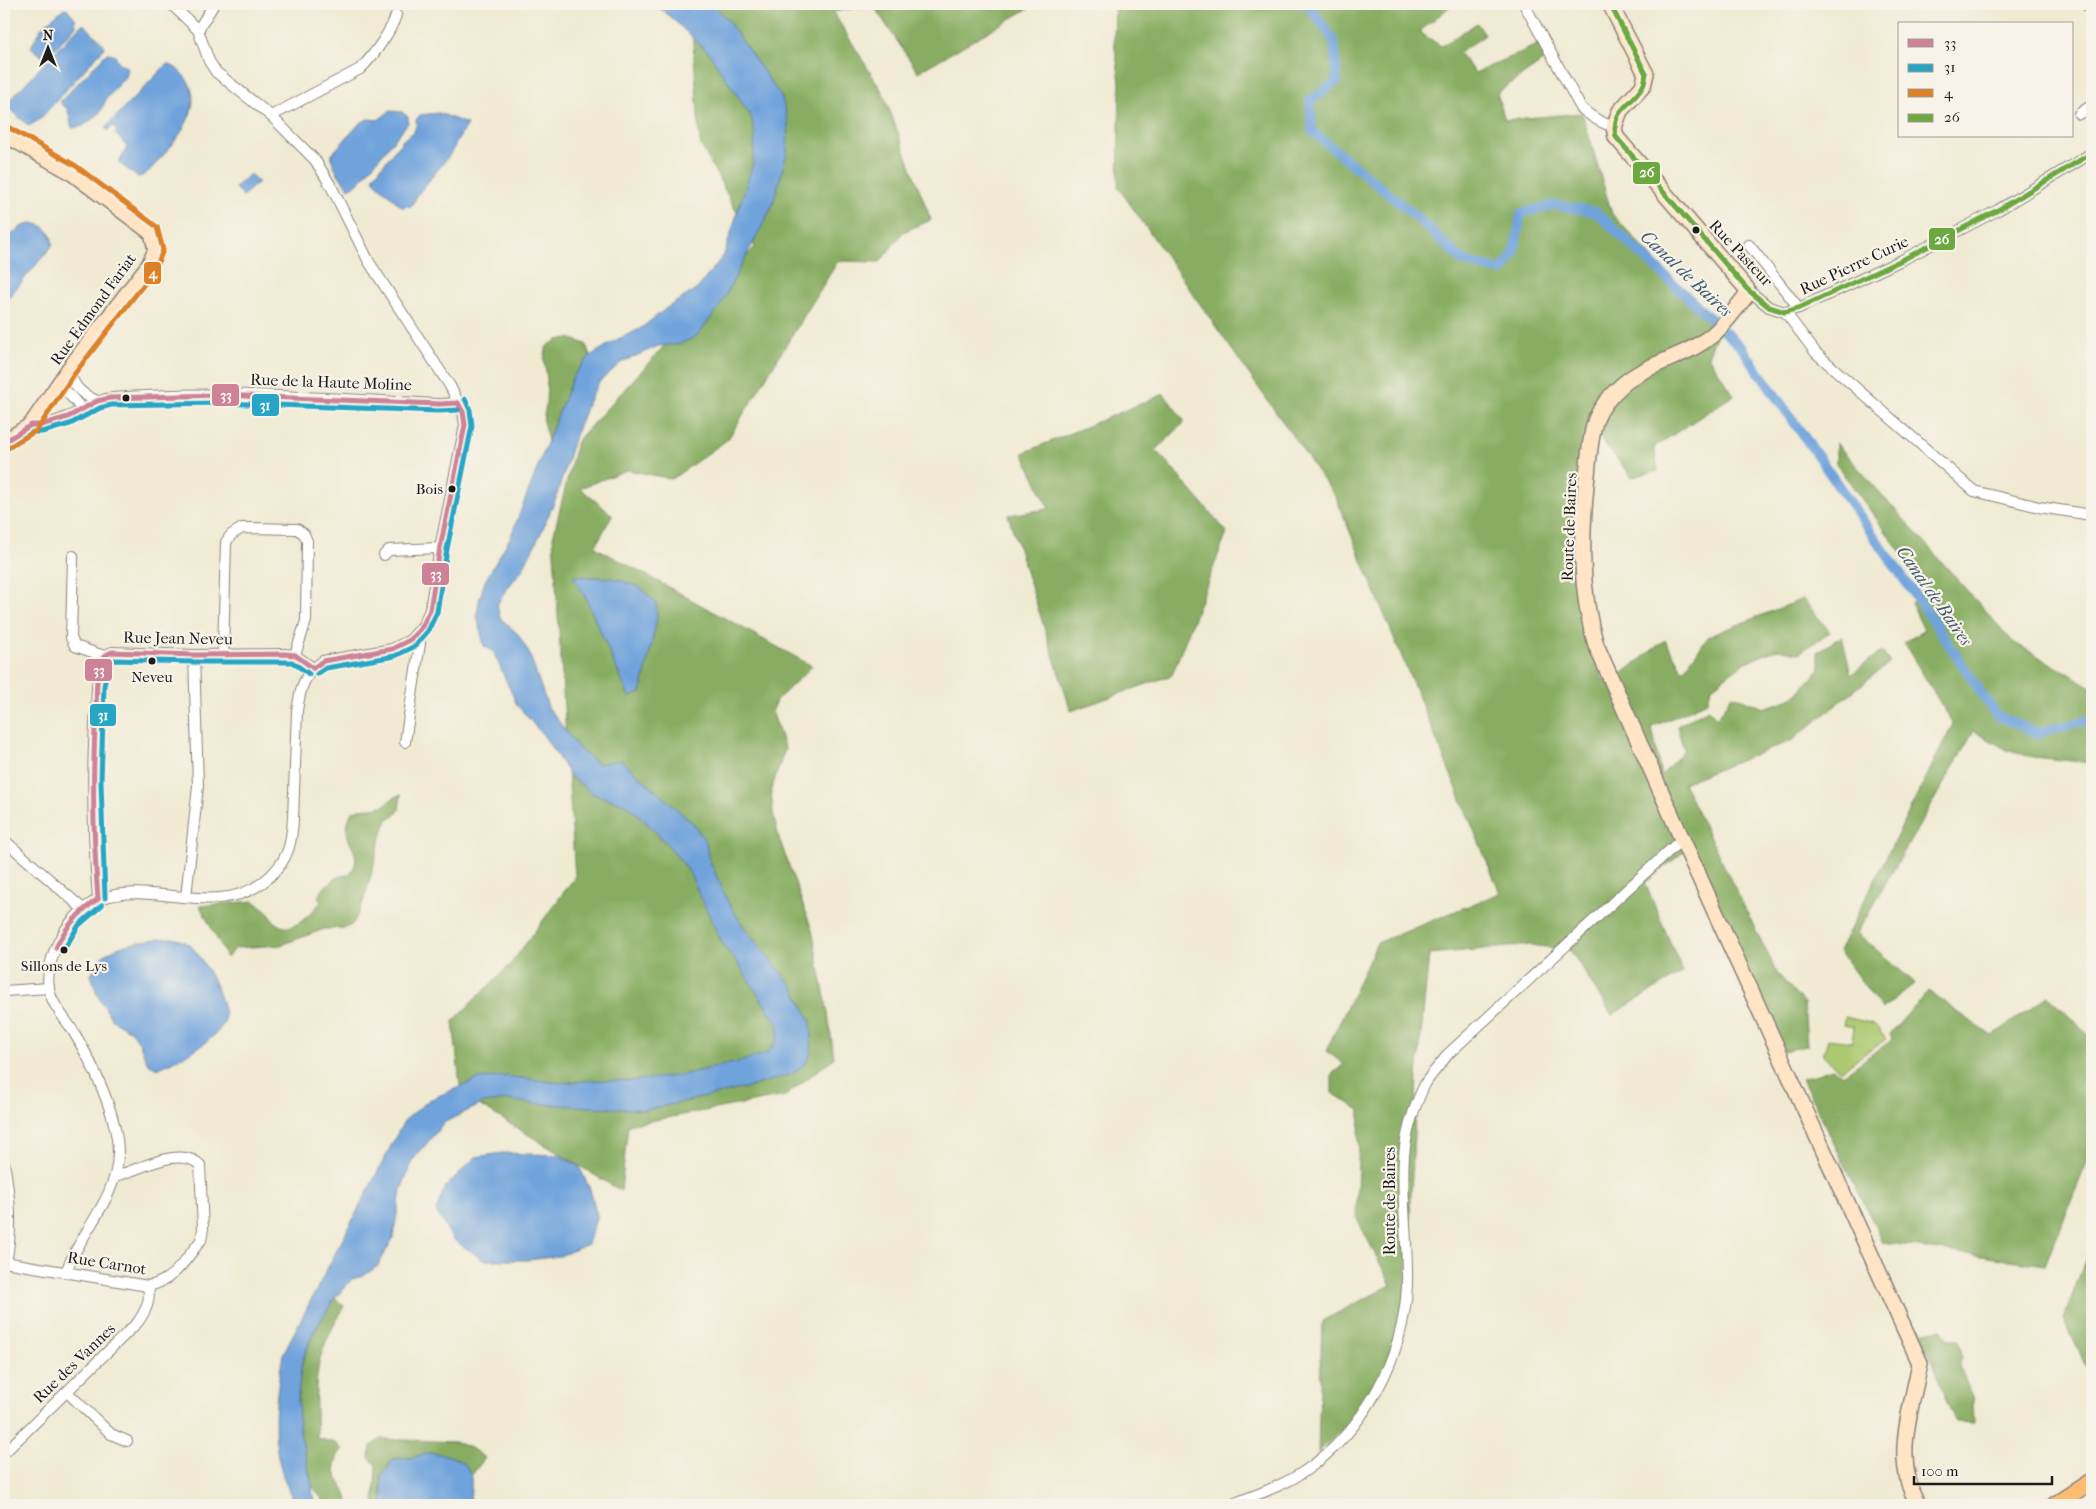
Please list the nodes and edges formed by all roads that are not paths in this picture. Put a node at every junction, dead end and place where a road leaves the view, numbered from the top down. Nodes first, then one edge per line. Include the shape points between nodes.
1 (171, 4) edge
2 (214, 4) edge
3 (1524, 4) edge
4 (1610, 4) edge
5 (2085, 4) edge
6 (2092, 9) edge
7 (396, 15) dead end
8 (198, 30) junction
9 (2092, 105) edge
10 (2079, 114) dead end
11 (270, 116) junction
12 (1614, 127) junction
13 (4, 134) edge
14 (2092, 152) edge
15 (1749, 245) dead end
16 (1747, 289) junction
17 (1799, 308) junction
18 (1785, 312) junction
19 (69, 369) junction
20 (60, 384) junction
21 (97, 401) junction
22 (458, 403) junction
23 (82, 409) junction
24 (31, 425) junction
25 (4, 442) edge
26 (2092, 516) edge
27 (440, 548) junction
28 (384, 555) dead end
29 (73, 556) dead end
30 (416, 634) junction
31 (223, 654) junction
32 (194, 655) junction
33 (295, 655) junction
34 (104, 656) junction
35 (313, 668) junction
36 (405, 742) dead end
37 (1682, 839) junction
38 (4, 840) edge
39 (186, 897) junction
40 (98, 899) junction
41 (83, 909) junction
42 (48, 988) junction
43 (4, 991) edge
44 (4, 1163) edge
45 (116, 1176) junction
46 (5, 1262) edge
47 (66, 1272) junction
48 (148, 1286) junction
49 (67, 1392) junction
50 (127, 1441) dead end
51 (4, 1453) edge
52 (2092, 1481) edge
53 (1917, 1504) edge
54 (1230, 1505) edge
55 (2055, 1505) edge

1 - 8 street
2 - 8 street
3 - 12 street via 1581,108
4 - 12 street via 1646,74 1643,86 1620,111
5 - 6 street
7 - 11 street via 370,60 360,70
8 - 11 street via 216,72
9 - 10 street
11 - 22 street via 315,160 369,262
12 - 16 street, Rue Pasteur via 1624,148
13 - 19 street, Rue Edmond Fariat via 71,172 152,233 156,250 149,265
14 - 17 street, Rue Pierre Curie via 1998,210
15 - 17 street
16 - 18 street, Rue Pasteur via 1769,307
16 - 37 street, Route de Baires via 1746,296 1711,336 1634,375 1613,393 1596,419 1590,446 1582,559 1590,626
17 - 18 street, Rue Pierre Curie
18 - 26 street, Rue Pasteur via 1816,353 1974,491
19 - 20 street, Rue Edmond Fariat
19 - 21 street via 78,389
20 - 23 street
20 - 24 street, Rue Edmond Fariat
21 - 22 street, Rue de la Haute Moline via 165,395 219,395
21 - 23 street, Rue de la Haute Moline
22 - 27 street via 465,425
23 - 24 street, Rue de la Haute Moline via 68,417
24 - 25 street, Rue de la Haute Moline
27 - 28 street via 389,550
27 - 30 street via 430,610
29 - 34 street via 71,638 75,646
30 - 35 street via 392,649 323,662
30 - 36 street via 420,643
31 - 32 street, Rue Jean Neveu
31 - 33 street, Rue Jean Neveu
31 - 33 street via 226,542 242,528 297,529 308,541 306,621
32 - 34 street, Rue Jean Neveu via 112,652
32 - 39 street via 198,786
33 - 35 street
34 - 40 street, Rue Jean Neveu via 97,694 92,784
35 - 39 street via 299,692 293,828 282,861 268,878 238,895 227,898
37 - 53 street, Route de Baires via 1920,1363 1904,1457
37 - 54 street, Route de Baires via 1448,1054 1426,1082 1412,1114 1404,1156 1407,1284 1391,1362 1367,1408 1331,1449 1305,1471
38 - 41 street
39 - 40 street via 136,894
40 - 41 street
41 - 42 street via 67,927 52,956
42 - 43 street
42 - 45 street via 84,1048 103,1092 117,1142
44 - 46 street via 10,1212
45 - 47 street
45 - 48 street, Rue Carnot via 180,1158 195,1160 202,1170 201,1240 170,1278
46 - 47 street, Rue Carnot
47 - 48 street, Rue Carnot
48 - 49 street, Rue des Vannes via 147,1310 138,1322
49 - 50 street via 110,1434
49 - 51 street, Rue des Vannes
52 - 55 main road

